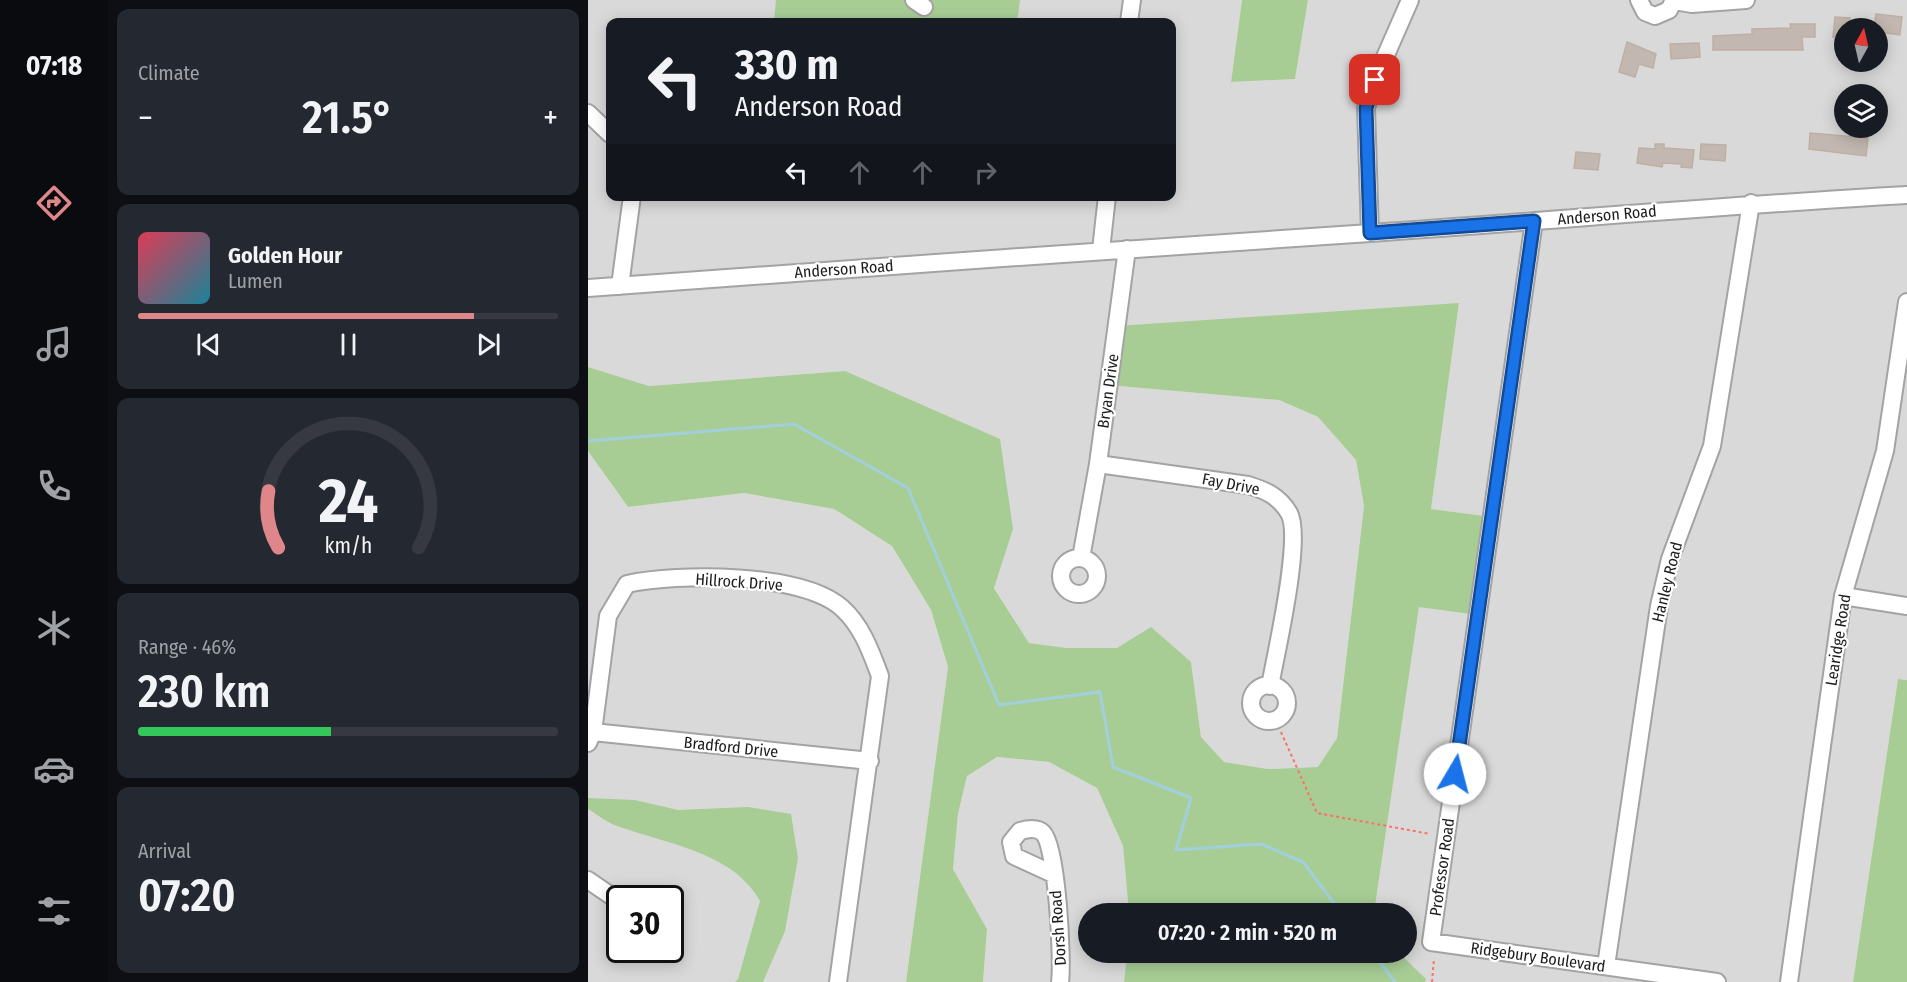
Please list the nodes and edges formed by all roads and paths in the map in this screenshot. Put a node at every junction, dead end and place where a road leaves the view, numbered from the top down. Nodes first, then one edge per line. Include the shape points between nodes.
1 (1132, 0) edge
2 (1410, 0) edge
3 (1639, 0) edge
4 (1746, 0) edge
5 (1674, 1) edge
6 (1130, 18) edge
7 (588, 113) edge
8 (606, 130) edge
9 (1907, 195) edge
10 (631, 201) edge
11 (1106, 201) edge
12 (1751, 203) junction
13 (1534, 221) junction
14 (1370, 233) junction
15 (1127, 249) junction
16 (1101, 250) junction
17 (620, 286) junction
18 (588, 288) edge
19 (1907, 302) edge
20 (1098, 464) junction
21 (1081, 558) dead end
22 (1843, 596) junction
23 (1907, 606) edge
24 (1270, 686) dead end
25 (1281, 732) dead end
26 (590, 737) edge
27 (870, 761) junction
28 (1430, 834) dead end
29 (1053, 874) dead end
30 (588, 880) edge
31 (606, 892) edge
32 (1432, 950) junction
33 (1606, 966) junction
34 (838, 982) edge
35 (1060, 982) edge
36 (1432, 982) edge
37 (1717, 982) edge
38 (1789, 982) edge

1 - 6 street
2 - 14 street via 1366,108
3 - 5 street via 1645,12 1655,16 1669,10
4 - 5 street via 1692,4
7 - 8 street
9 - 12 street, Anderson Road
10 - 17 street
11 - 16 street
12 - 13 street, Anderson Road
12 - 33 street, Hanley Road via 1712,446 1670,559 1659,606
13 - 14 street, Anderson Road
13 - 32 street, Professor Road
14 - 15 street, Anderson Road
15 - 16 street
15 - 20 street, Bryan Drive
16 - 17 street, Anderson Road
17 - 18 street, Anderson Road
19 - 22 street, Learidge Road via 1885,451
20 - 21 street, Bryan Drive
20 - 24 street, Fay Drive via 1248,485 1270,492 1290,514 1293,547
22 - 23 street
22 - 38 street, Learidge Road
25 - 28 path via 1317,813
26 - 27 street, Bradford Drive
26 - 27 street, Hillrock Drive via 608,616 627,584 658,577 778,582 819,592 843,609 865,638 880,676
27 - 34 street, Hillrock Drive
29 - 35 street, Dorsh Road via 1060,925
30 - 31 street
32 - 33 street, Ridgebury Boulevard
32 - 36 path
33 - 37 street, Ridgebury Boulevard

